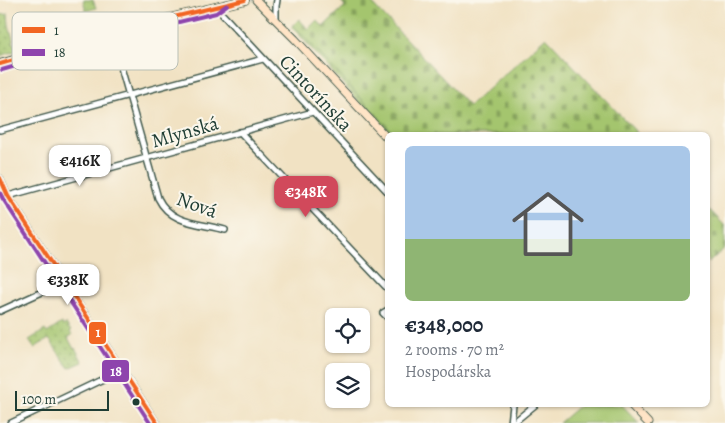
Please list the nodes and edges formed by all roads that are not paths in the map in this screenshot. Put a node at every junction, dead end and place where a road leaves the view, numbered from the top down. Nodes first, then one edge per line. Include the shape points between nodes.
1 (223, 0) edge
2 (244, 0) edge
3 (256, 0) edge
4 (278, 0) edge
5 (215, 7) junction
6 (223, 15) dead end
7 (178, 16) edge
8 (276, 20) junction
9 (263, 59) junction
10 (122, 70) edge
11 (129, 96) junction
12 (313, 112) junction
13 (0, 130) edge
14 (240, 132) junction
15 (385, 136) edge
16 (146, 158) junction
17 (0, 178) edge
18 (385, 189) edge
19 (8, 196) junction
20 (225, 230) dead end
21 (64, 282) junction
22 (385, 286) edge
23 (0, 311) edge
24 (122, 370) junction
25 (513, 407) edge
26 (532, 407) edge
27 (633, 407) edge
28 (11, 423) edge
29 (158, 423) edge
30 (512, 423) edge
31 (648, 423) edge

1 - 5 main road
2 - 5 main road
3 - 8 main road
4 - 8 street
5 - 7 main road
6 - 9 street, Cintorínska
8 - 15 main road
9 - 11 street
9 - 12 street, Cintorínska
10 - 11 street, Nová
11 - 13 street
11 - 16 street, Nová
12 - 14 street, Mlynská
12 - 18 street, Cintorínska
14 - 16 street, Mlynská
14 - 22 street
16 - 19 street, Mlynská
16 - 20 street, Nová via 162,208 177,218
17 - 19 street
19 - 21 street
21 - 23 street
21 - 24 street
24 - 28 street
24 - 29 street
25 - 30 street
26 - 30 street
27 - 31 main road

